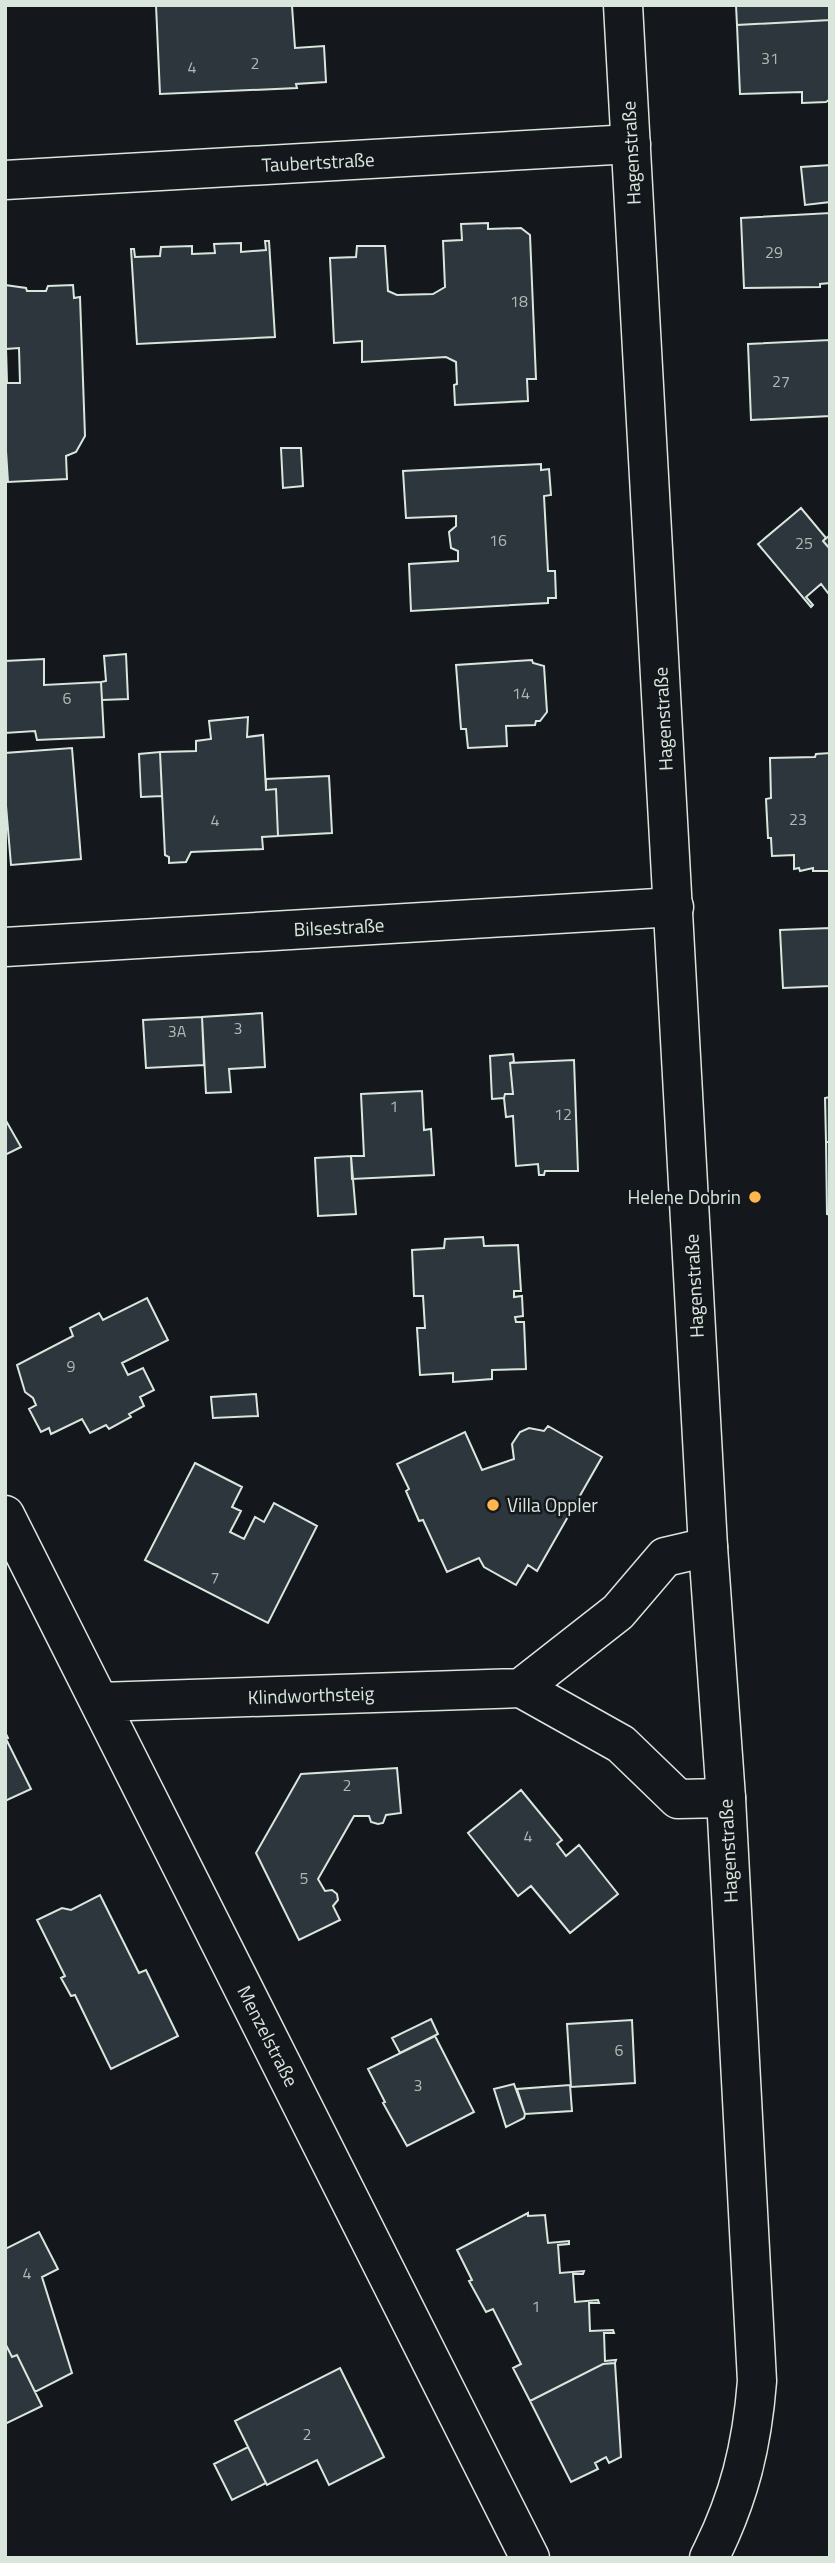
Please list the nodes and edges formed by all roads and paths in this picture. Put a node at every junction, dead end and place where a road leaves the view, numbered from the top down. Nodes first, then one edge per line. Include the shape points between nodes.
1 (623, 5) edge
2 (631, 144) junction
3 (5, 180) edge
4 (674, 907) junction
5 (5, 947) edge
6 (5, 1515) edge
7 (708, 1547) junction
8 (521, 1688) junction
9 (100, 1702) junction
10 (726, 1798) junction
11 (530, 2558) edge
12 (709, 2558) edge

1 - 2 street, Hagenstraße
2 - 3 street, Taubertstraße
2 - 4 street, Hagenstraße
4 - 5 street, Bilsestraße
4 - 7 street, Hagenstraße
6 - 9 street, Menzelstraße
7 - 8 street via 665,1557 618,1612
7 - 10 street, Hagenstraße
8 - 9 street, Klindworthsteig
8 - 10 street via 621,1744 678,1799
9 - 11 street, Menzelstraße
10 - 12 street, Hagenstraße via 757,2381 746,2465

